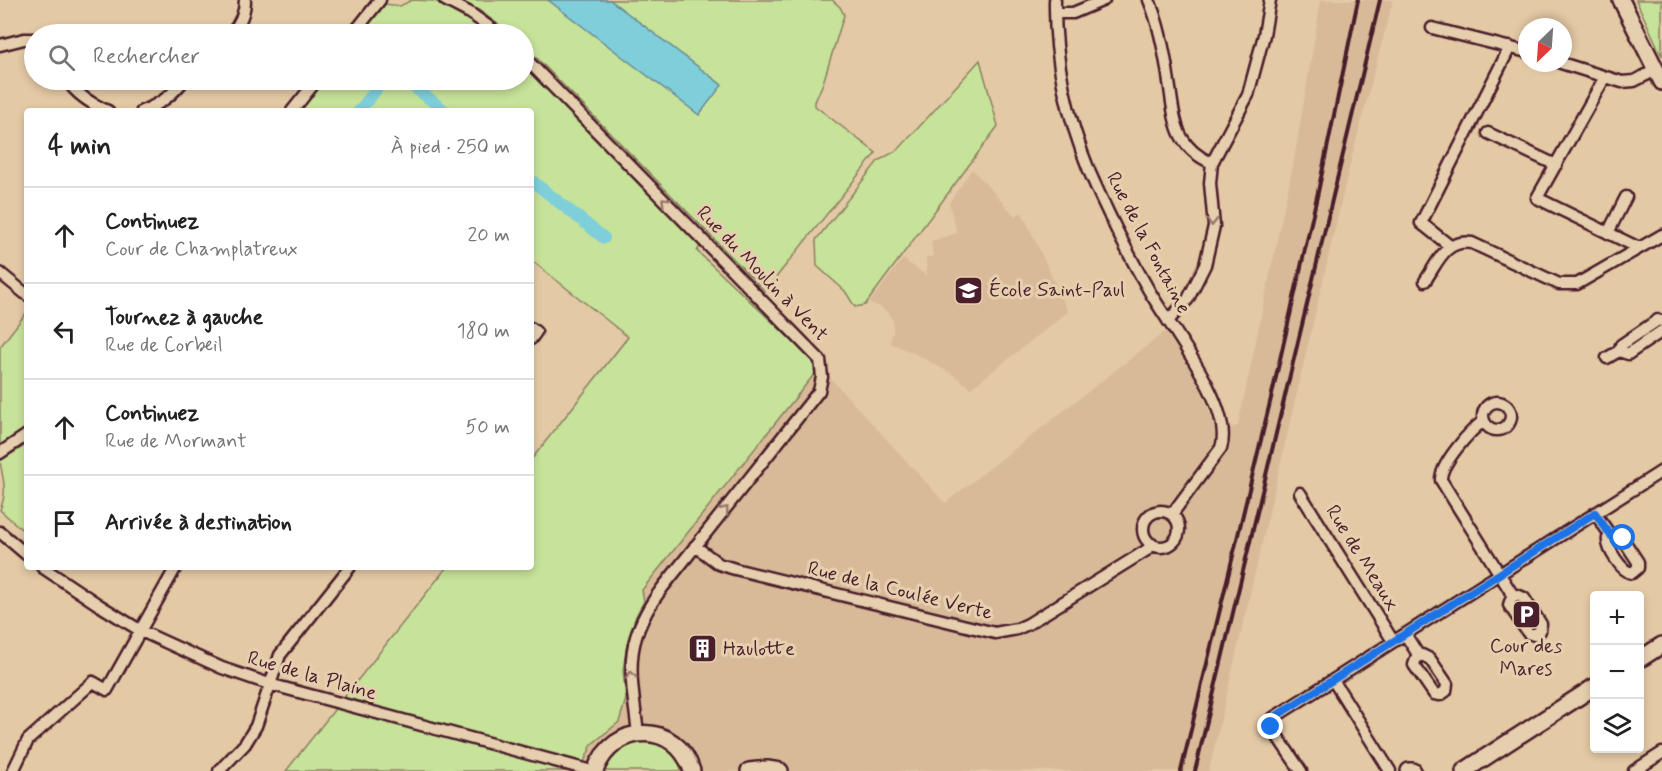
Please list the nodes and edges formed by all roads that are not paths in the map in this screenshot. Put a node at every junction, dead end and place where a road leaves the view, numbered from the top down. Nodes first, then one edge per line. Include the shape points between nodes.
1 (245, 0) edge
2 (380, 0) edge
3 (445, 0) edge
4 (1055, 0) edge
5 (1104, 0) edge
6 (1149, 0) edge
7 (1270, 0) edge
8 (1621, 0) edge
9 (1055, 13) junction
10 (239, 24) edge
11 (361, 24) edge
12 (485, 24) edge
13 (1432, 28) dead end
14 (24, 39) edge
15 (0, 45) edge
16 (1510, 47) junction
17 (1518, 49) edge
18 (1572, 66) edge
19 (534, 67) edge
20 (1659, 76) edge
21 (1605, 77) junction
22 (74, 90) edge
23 (176, 90) edge
24 (309, 90) edge
25 (100, 108) edge
26 (150, 108) edge
27 (294, 108) edge
28 (1488, 133) dead end
29 (1212, 163) junction
30 (1556, 165) junction
31 (1626, 197) dead end
32 (1608, 233) junction
33 (1662, 235) edge
34 (1450, 246) junction
35 (1639, 248) junction
36 (0, 273) edge
37 (1425, 281) dead end
38 (24, 293) edge
39 (1168, 321) junction
40 (1662, 321) edge
41 (1662, 331) edge
42 (1619, 351) junction
43 (1607, 358) dead end
44 (1484, 421) dead end
45 (24, 437) edge
46 (0, 453) edge
47 (1662, 471) edge
48 (1300, 493) dead end
49 (1595, 513) junction
50 (1172, 514) junction
51 (0, 532) edge
52 (1611, 536) dead end
53 (1152, 544) junction
54 (695, 546) junction
55 (24, 552) edge
56 (46, 570) edge
57 (174, 570) edge
58 (348, 570) edge
59 (1500, 574) junction
60 (1514, 597) dead end
61 (141, 631) junction
62 (1405, 634) junction
63 (1393, 641) junction
64 (1662, 645) edge
65 (1419, 656) dead end
66 (1644, 656) edge
67 (1333, 680) junction
68 (269, 684) junction
69 (1590, 690) edge
70 (638, 733) junction
71 (1662, 753) edge
72 (1462, 770) edge
73 (13, 771) edge
74 (219, 771) edge
75 (593, 771) edge
76 (692, 771) edge
77 (749, 771) edge
78 (780, 771) edge
79 (1301, 771) edge
80 (1390, 771) edge
81 (1634, 771) edge

1 - 10 street
2 - 11 street
3 - 12 street
4 - 9 street, Rue de la Fontaine
5 - 9 street via 1073,13
6 - 29 street via 1182,138 1198,157
7 - 29 street via 1248,95
8 - 20 street
9 - 39 street, Rue de la Fontaine via 1060,70 1080,147 1130,255
13 - 16 street
14 - 15 street
16 - 17 street
16 - 34 street via 1421,223
18 - 21 street
54 -> 19 street, Rue du Moulin à Vent via 819,392 820,360
20 - 21 street via 1628,82
21 - 30 street
22 - 25 street
23 - 26 street
24 - 27 street
28 - 30 street
29 -> 39 street via 1214,226 1204,265 1188,299
30 - 32 street via 1537,198
31 - 32 street
32 - 35 street
33 - 35 street
34 - 35 street via 1460,241 1472,243 1559,284 1576,284
34 - 37 street
36 - 38 street
39 - 50 street, Rue de la Fontaine via 1209,390 1224,434 1221,448
40 - 42 street via 1621,345
41 - 42 street via 1628,354
42 - 43 street
44 - 59 street via 1443,468 1441,480
45 - 46 street
47 - 49 street
48 - 63 street, Rue de Meaux
49 - 52 street
49 - 59 street
50 - 53 street, Rue de la Coulée Verte via 1178,523 1176,538 1168,545
50 - 53 street via 1154,512 1145,520 1143,531
51 - 55 street
53 - 54 street, Rue de la Coulée Verte via 1028,624 995,633 735,569 719,564
70 -> 54 street, Rue du Moulin à Vent via 630,669 632,647 650,604
56 - 61 street, Rue de la Plaine
57 - 61 street
58 - 68 street via 280,655
59 - 60 street
59 - 62 street
61 - 68 street, Rue de la Plaine via 222,668
61 - 73 street via 107,690 93,682 28,740
62 - 63 street
62 - 65 street
63 - 67 street
64 - 66 street
67 - 79 street via 1273,718 1271,727
67 - 80 street
68 - 74 street via 256,726
68 - 75 street, Rue de la Plaine
69 - 72 street
70 - 75 street via 609,747
70 - 76 street via 667,739 680,749
71 - 81 street
77 - 78 street

